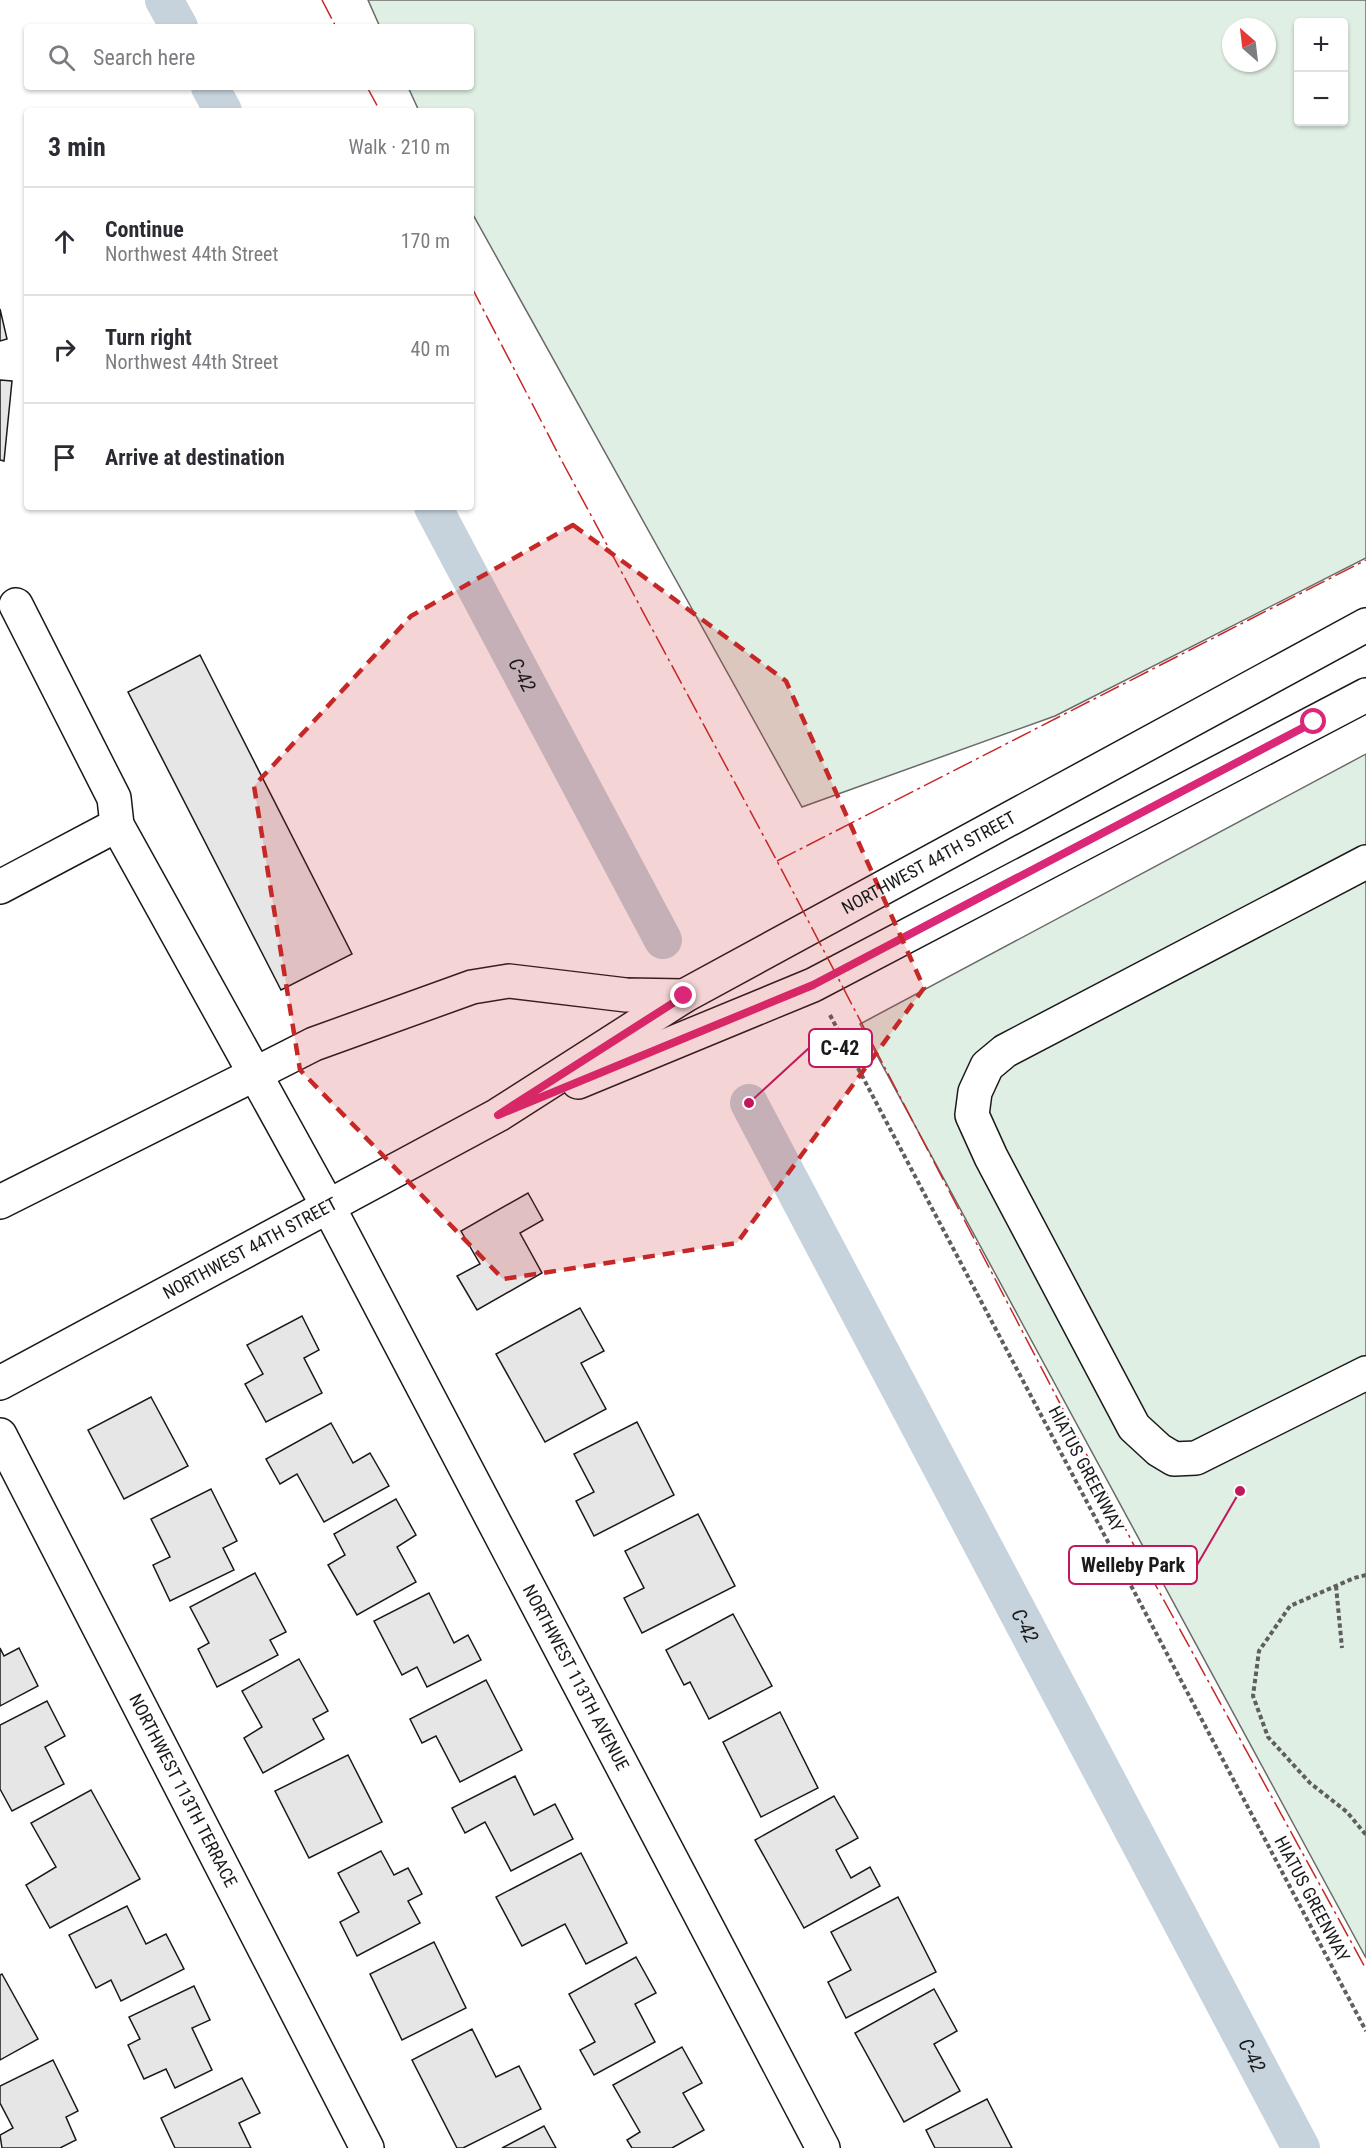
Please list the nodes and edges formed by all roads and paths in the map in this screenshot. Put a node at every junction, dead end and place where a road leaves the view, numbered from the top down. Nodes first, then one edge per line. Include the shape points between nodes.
1 (16, 605) dead end
2 (1366, 624) edge
3 (1366, 695) edge
4 (117, 825) junction
5 (1366, 862) edge
6 (0, 887) edge
7 (813, 985) junction
8 (684, 996) junction
9 (255, 1074) junction
10 (498, 1115) junction
11 (0, 1202) edge
12 (329, 1208) junction
13 (1366, 1373) edge
14 (0, 1383) edge
15 (0, 1435) edge
16 (1366, 1575) edge
17 (1336, 1586) junction
18 (1342, 1648) dead end
19 (1366, 1836) edge
20 (1366, 2031) edge
21 (367, 2148) edge
22 (823, 2148) edge

1 - 4 street via 114,798
2 - 8 street, NORTHWEST 44TH STREET
3 - 7 street, NORTHWEST 44TH STREET
4 - 6 street
4 - 9 street, NORTHWEST 113TH AVENUE
5 - 13 street via 1005,1051 987,1066 975,1092 972,1115 1134,1427 1160,1450 1174,1459 1196,1458
7 - 10 street, NORTHWEST 44TH STREET
7 - 20 path, HIATUS GREENWAY
8 - 9 street via 626,995 509,981 472,987 314,1044
8 - 10 street, NORTHWEST 44TH STREET
9 - 11 street
9 - 12 street, NORTHWEST 113TH AVENUE
10 - 12 street, NORTHWEST 44TH STREET
12 - 14 street, NORTHWEST 44TH STREET
12 - 22 street, NORTHWEST 113TH AVENUE
15 - 21 street, NORTHWEST 113TH TERRACE
16 - 17 path
17 - 18 path
17 - 19 path via 1290,1606 1259,1651 1253,1696 1268,1737 1310,1783 1347,1812

